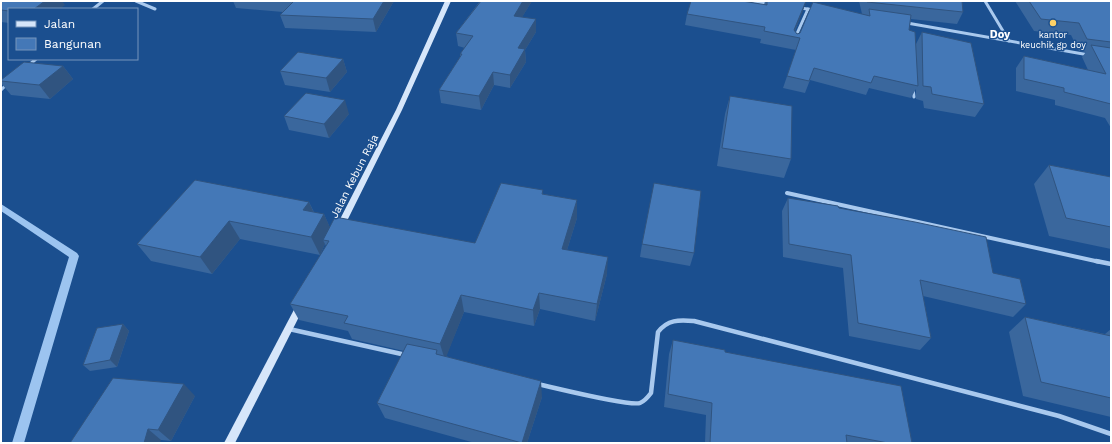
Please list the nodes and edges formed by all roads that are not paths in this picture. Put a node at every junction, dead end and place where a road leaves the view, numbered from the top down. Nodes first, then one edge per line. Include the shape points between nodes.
1 (103, 1) edge
2 (136, 1) edge
3 (448, 1) edge
4 (752, 1) edge
5 (985, 1) edge
6 (772, 4) edge
7 (95, 8) edge
8 (793, 8) edge
9 (155, 9) dead end
10 (808, 10) junction
11 (823, 12) edge
12 (905, 22) edge
13 (912, 24) junction
14 (912, 31) edge
15 (1009, 41) junction
16 (793, 43) edge
17 (1096, 56) edge
18 (35, 60) edge
19 (24, 69) edge
20 (13, 79) edge
21 (913, 82) edge
22 (1, 90) edge
23 (914, 97) edge
24 (787, 193) dead end
25 (335, 237) edge
26 (1111, 264) edge
27 (306, 294) edge
28 (289, 329) junction
29 (413, 356) edge
30 (530, 382) edge
31 (1111, 434) edge
32 (229, 443) edge

1 - 7 street
2 - 9 street
3 - 25 street, Jalan Kebun Raja via 399,110
4 - 6 street
5 - 15 street
8 - 10 street
10 - 11 street
10 - 16 street
12 - 13 street
13 - 14 street
13 - 15 street
15 - 17 street
18 - 19 street
20 - 22 street
21 - 23 street
24 - 26 street
27 - 28 street
28 - 29 street
28 - 32 street
30 - 31 street via 639,404 651,393 658,332 668,321 694,321 1059,416

